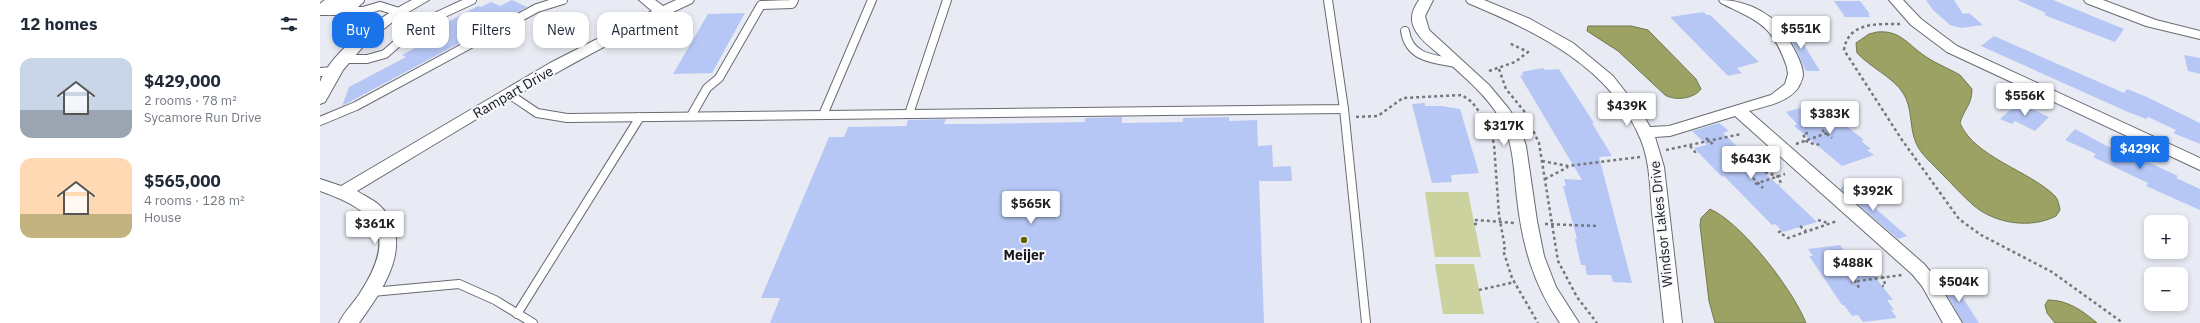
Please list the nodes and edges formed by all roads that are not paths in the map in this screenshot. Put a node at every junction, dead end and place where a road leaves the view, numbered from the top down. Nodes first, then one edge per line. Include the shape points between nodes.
1 (331, 0) edge
2 (341, 0) edge
3 (351, 0) edge
4 (360, 0) edge
5 (422, 0) edge
6 (472, 0) edge
7 (563, 0) edge
8 (646, 0) edge
9 (687, 0) edge
10 (794, 0) edge
11 (872, 0) edge
12 (947, 0) edge
13 (1328, 0) edge
14 (1426, 0) edge
15 (1473, 0) edge
16 (1726, 0) edge
17 (1896, 0) edge
18 (2091, 0) edge
19 (380, 3) edge
20 (320, 10) edge
21 (329, 11) junction
22 (338, 11) junction
23 (347, 11) junction
24 (661, 11) junction
25 (399, 12) joint
26 (392, 17) edge
27 (1405, 31) dead end
28 (2199, 35) edge
29 (344, 59) junction
30 (1456, 63) junction
31 (327, 71) edge
32 (509, 94) junction
33 (320, 99) edge
34 (1738, 110) junction
35 (1345, 113) junction
36 (909, 114) junction
37 (823, 115) junction
38 (691, 116) junction
39 (640, 117) junction
40 (320, 121) edge
41 (1645, 132) junction
42 (2200, 165) edge
43 (320, 185) edge
44 (343, 192) junction
45 (372, 292) junction
46 (517, 314) junction
47 (348, 323) edge
48 (533, 323) edge
49 (1366, 323) edge
50 (1570, 323) edge
51 (1673, 323) edge
52 (1953, 323) edge

1 - 20 lane
2 - 21 lane
3 - 22 lane
4 - 23 lane
5 - 25 street
6 - 29 lane via 449,8 418,24 385,54 367,59
7 - 40 lane via 537,8 356,106
8 - 24 street
9 - 24 street, Rampart Drive
10 - 38 lane via 792,4 761,5 719,78 707,88
11 - 37 lane
12 - 36 lane
13 - 35 lane
14 - 30 street via 1418,14 1420,28
15 - 41 street, Windsor Lakes Drive via 1541,30 1589,62 1622,95
16 - 34 street via 1761,17 1771,25 1793,60 1796,72 1794,84 1786,92 1776,98
17 - 42 street via 1916,22 1952,49
18 - 28 street via 2151,23
19 - 23 lane via 362,11
19 - 25 lane
20 - 21 lane
21 - 22 lane
22 - 23 lane
24 - 32 street, Rampart Drive via 596,43
26 - 29 street via 378,26
27 - 30 lane via 1407,42 1412,49 1433,59
29 - 31 street
30 - 50 street via 1494,99 1512,126 1518,144 1533,252 1542,278
31 - 33 street
32 - 39 lane via 537,113 567,118
32 - 44 street, Rampart Drive
34 - 41 street via 1670,131
34 - 52 street via 1922,273
35 - 36 lane
35 - 49 lane
36 - 37 lane
37 - 38 lane
38 - 39 lane
39 - 46 lane
41 - 51 street, Windsor Lakes Drive via 1656,167
43 - 44 street
44 - 45 street via 360,199 378,214 388,230 390,245 387,260 383,274
45 - 46 lane via 459,284 495,300
45 - 47 street
46 - 48 lane

